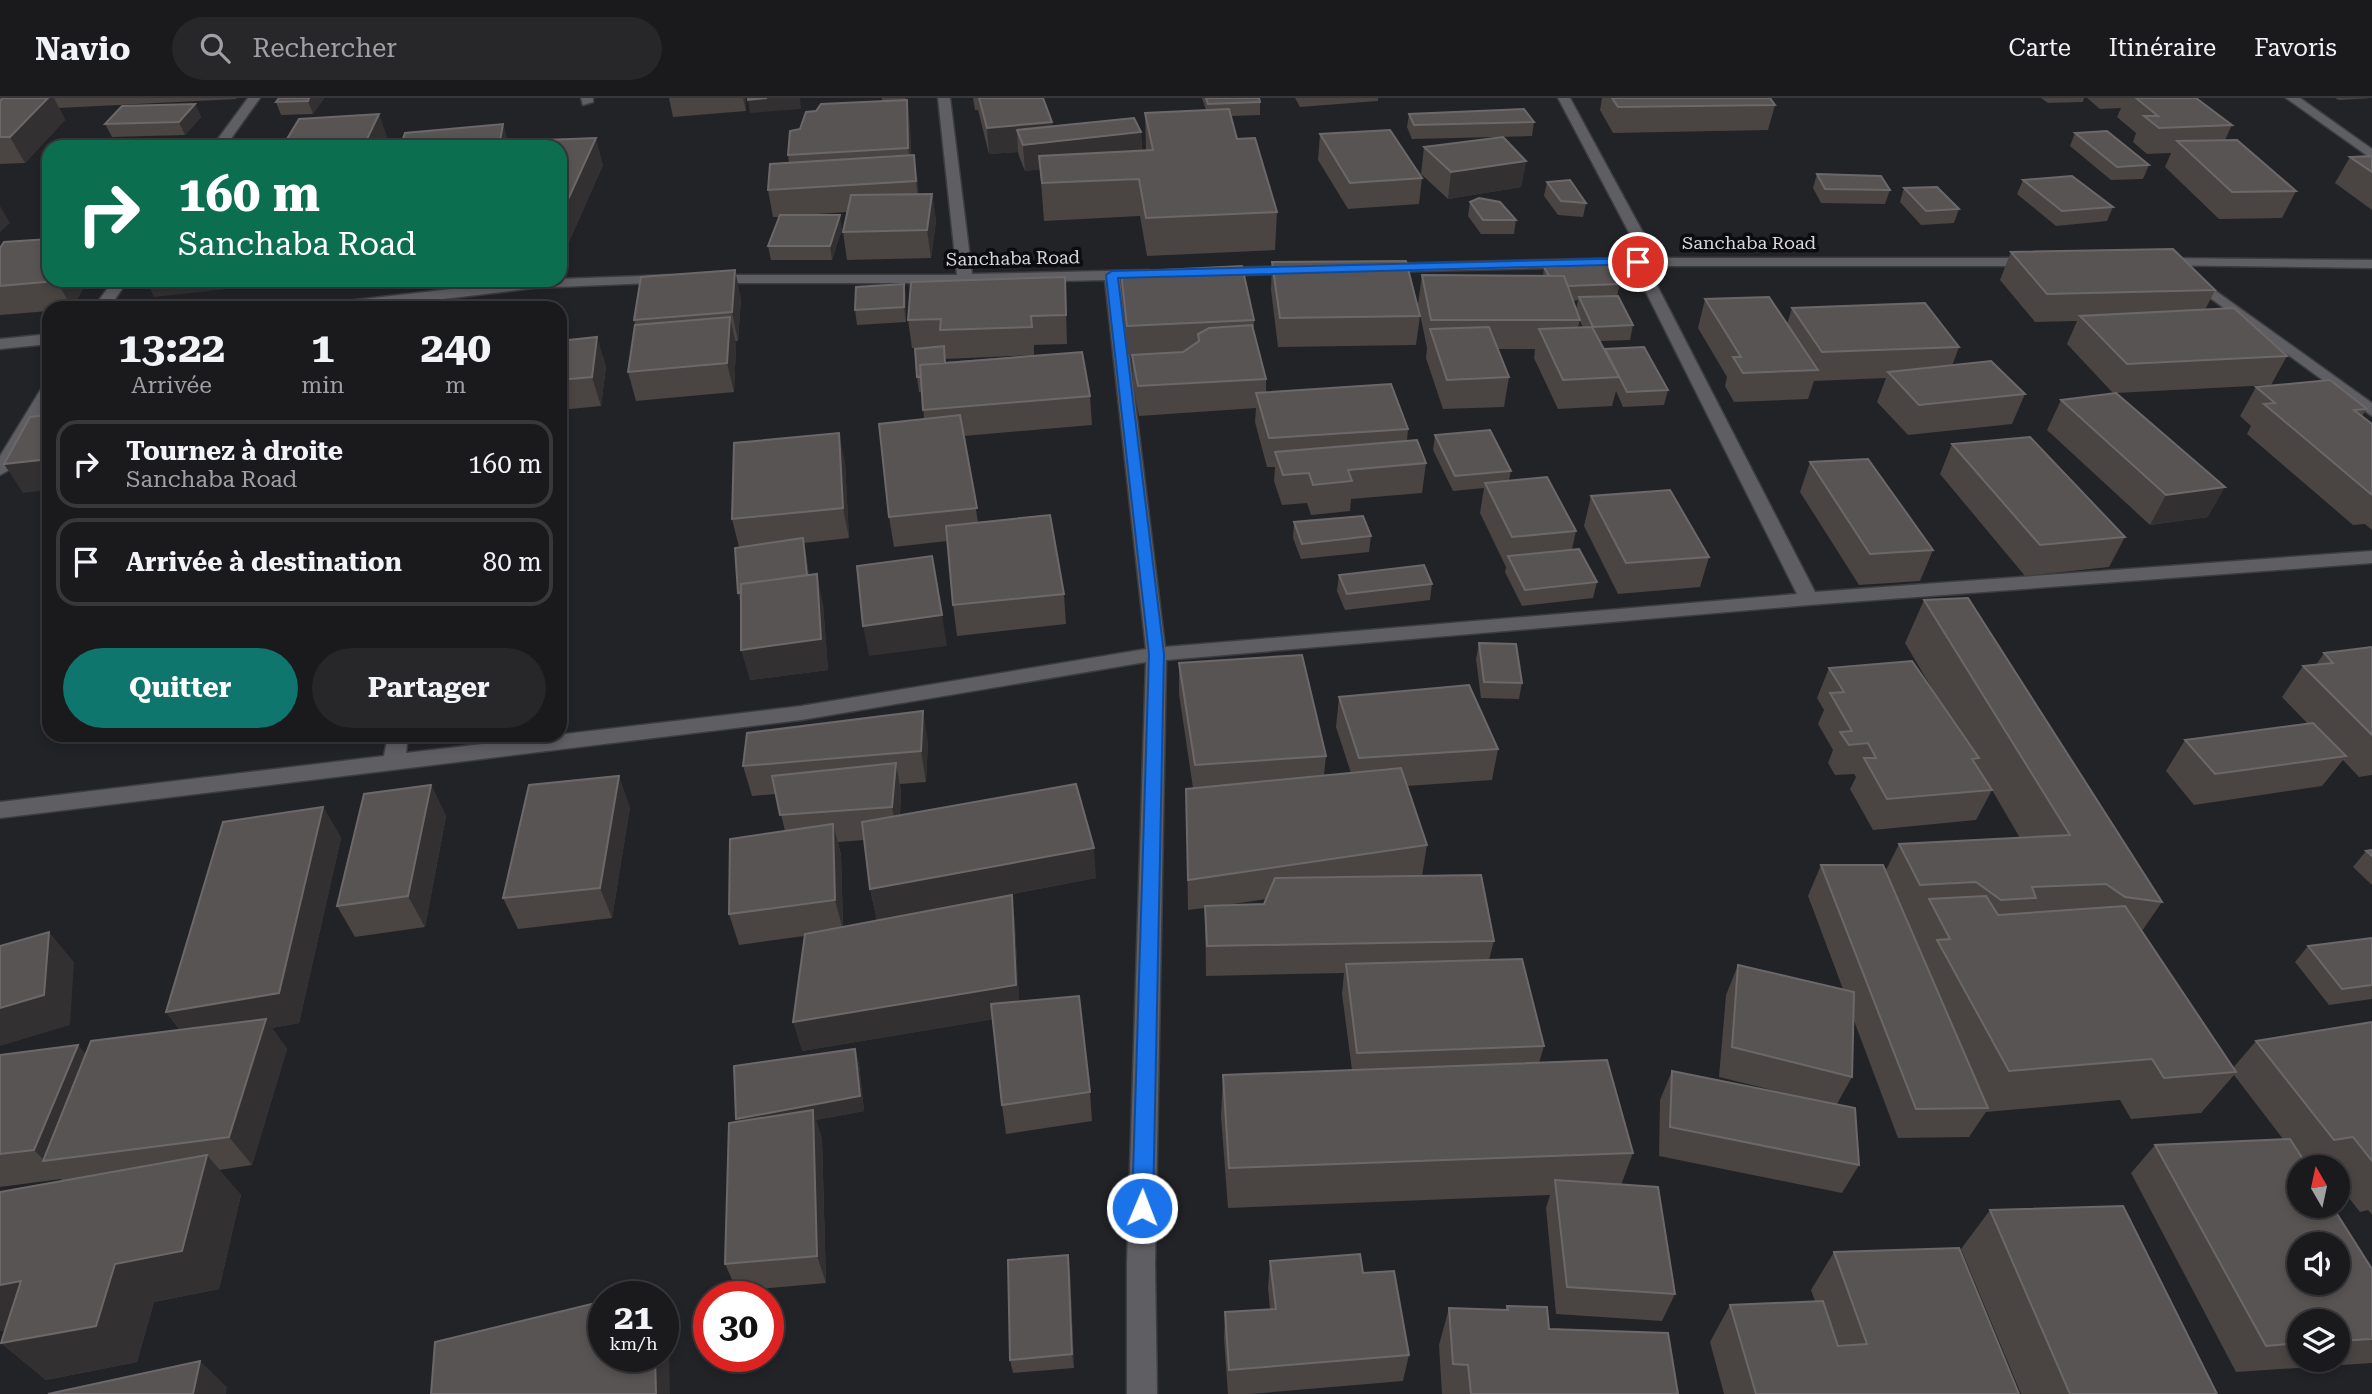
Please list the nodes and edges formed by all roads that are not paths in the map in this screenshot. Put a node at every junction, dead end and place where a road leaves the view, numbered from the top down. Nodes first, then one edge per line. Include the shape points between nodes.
1 (254, 98) edge
2 (944, 98) edge
3 (1564, 98) edge
4 (2292, 98) edge
5 (223, 140) edge
6 (2372, 155) edge
7 (1638, 262) junction
8 (2048, 262) edge
9 (2144, 262) edge
10 (2171, 262) junction
11 (2372, 264) edge
12 (1361, 268) edge
13 (1320, 270) edge
14 (1195, 272) edge
15 (1167, 273) edge
16 (1112, 275) junction
17 (965, 279) junction
18 (567, 283) edge
19 (519, 287) edge
20 (450, 301) edge
21 (42, 339) edge
22 (0, 344) edge
23 (42, 401) edge
24 (2372, 411) edge
25 (0, 470) edge
26 (2372, 557) edge
27 (1809, 599) junction
28 (1156, 654) junction
29 (567, 741) edge
30 (397, 742) edge
31 (556, 742) edge
32 (394, 762) junction
33 (0, 810) edge
34 (1142, 1394) edge

1 - 5 street
2 - 17 street
3 - 7 street via 1640,240
4 - 6 street
7 - 8 street, Sanchaba Road
7 - 12 street, Sanchaba Road
7 - 27 street
9 - 10 street
10 - 11 street
10 - 24 street
13 - 14 street
15 - 16 street, Sanchaba Road
16 - 17 street, Sanchaba Road
16 - 28 street
17 - 18 street, Sanchaba Road
19 - 20 street, Sanchaba Road
21 - 22 street
23 - 25 street
26 - 27 street
27 - 28 street
28 - 29 street via 800,712
28 - 34 street
30 - 32 street
31 - 32 street
32 - 33 street

